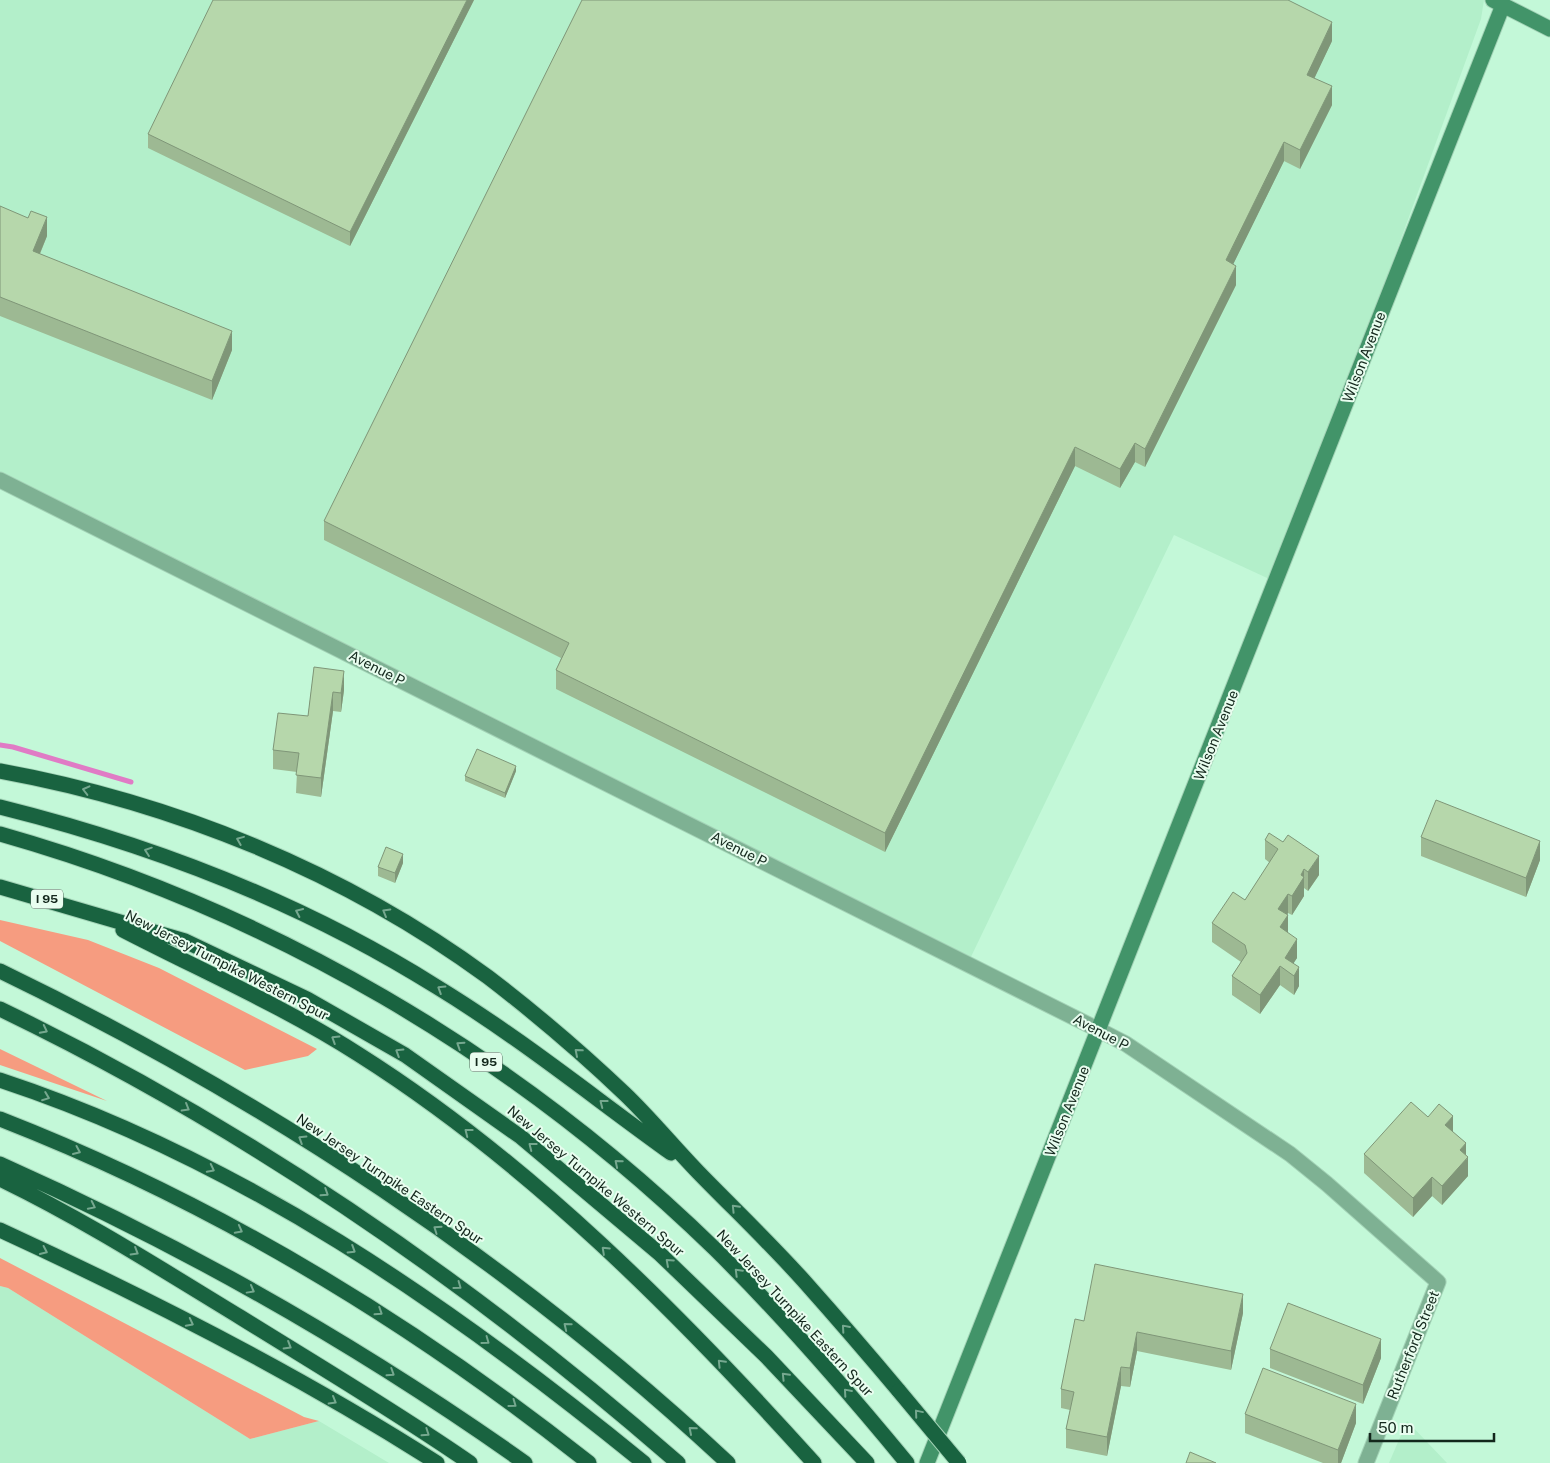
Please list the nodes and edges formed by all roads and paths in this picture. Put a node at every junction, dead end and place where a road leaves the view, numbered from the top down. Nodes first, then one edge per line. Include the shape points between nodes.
1 (1498, 2) edge
2 (1550, 29) edge
3 (0, 480) edge
4 (0, 771) edge
5 (0, 807) edge
6 (0, 834) edge
7 (0, 887) edge
8 (93, 914) junction
9 (0, 971) edge
10 (0, 1008) edge
11 (1099, 1030) junction
12 (0, 1080) edge
13 (0, 1119) edge
14 (0, 1164) edge
15 (699, 1173) junction
16 (0, 1179) edge
17 (0, 1230) edge
18 (1438, 1282) joint
19 (437, 1463) edge
20 (470, 1463) edge
21 (525, 1463) edge
22 (589, 1463) edge
23 (644, 1463) edge
24 (678, 1463) edge
25 (728, 1463) edge
26 (814, 1463) edge
27 (867, 1463) edge
28 (907, 1463) edge
29 (927, 1463) edge
30 (958, 1463) edge
31 (1366, 1463) edge

1 - 2 main road
1 - 11 main road, Wilson Avenue
3 - 11 street, Avenue P
15 -> 4 highway via 604,1074 489,978 428,937 314,874 213,829 111,796
15 -> 5 highway via 502,1029 429,982 347,936 280,903 181,862
28 -> 6 highway, New Jersey Turnpike Eastern Spur / I 95 via 766,1302 687,1223 602,1150 486,1062 361,983 260,932 121,874
7 - 8 highway, New Jersey Turnpike Western Spur / I 95
26 -> 8 highway, New Jersey Turnpike Western Spur / I 95 via 731,1373 632,1275 537,1188 449,1117 388,1074 298,1018
27 -> 8 highway, New Jersey Turnpike Western Spur / I 95 via 766,1356 666,1260 547,1157 462,1094 372,1035 275,983 185,941
25 -> 9 highway, New Jersey Turnpike Eastern Spur via 560,1320 396,1201 215,1086
10 -> 24 highway via 211,1122 360,1216 516,1328
11 - 18 street, Avenue P via 1290,1154
11 - 29 main road, Wilson Avenue
12 -> 23 highway via 178,1152 308,1223 463,1324
13 -> 22 highway via 148,1184 304,1267 443,1354
14 -> 21 highway via 160,1240 290,1311 407,1383
30 -> 15 highway, bridge via 804,1281
16 -> 20 highway via 152,1262
17 -> 19 highway via 241,1350
18 - 31 street, Rutherford Street

